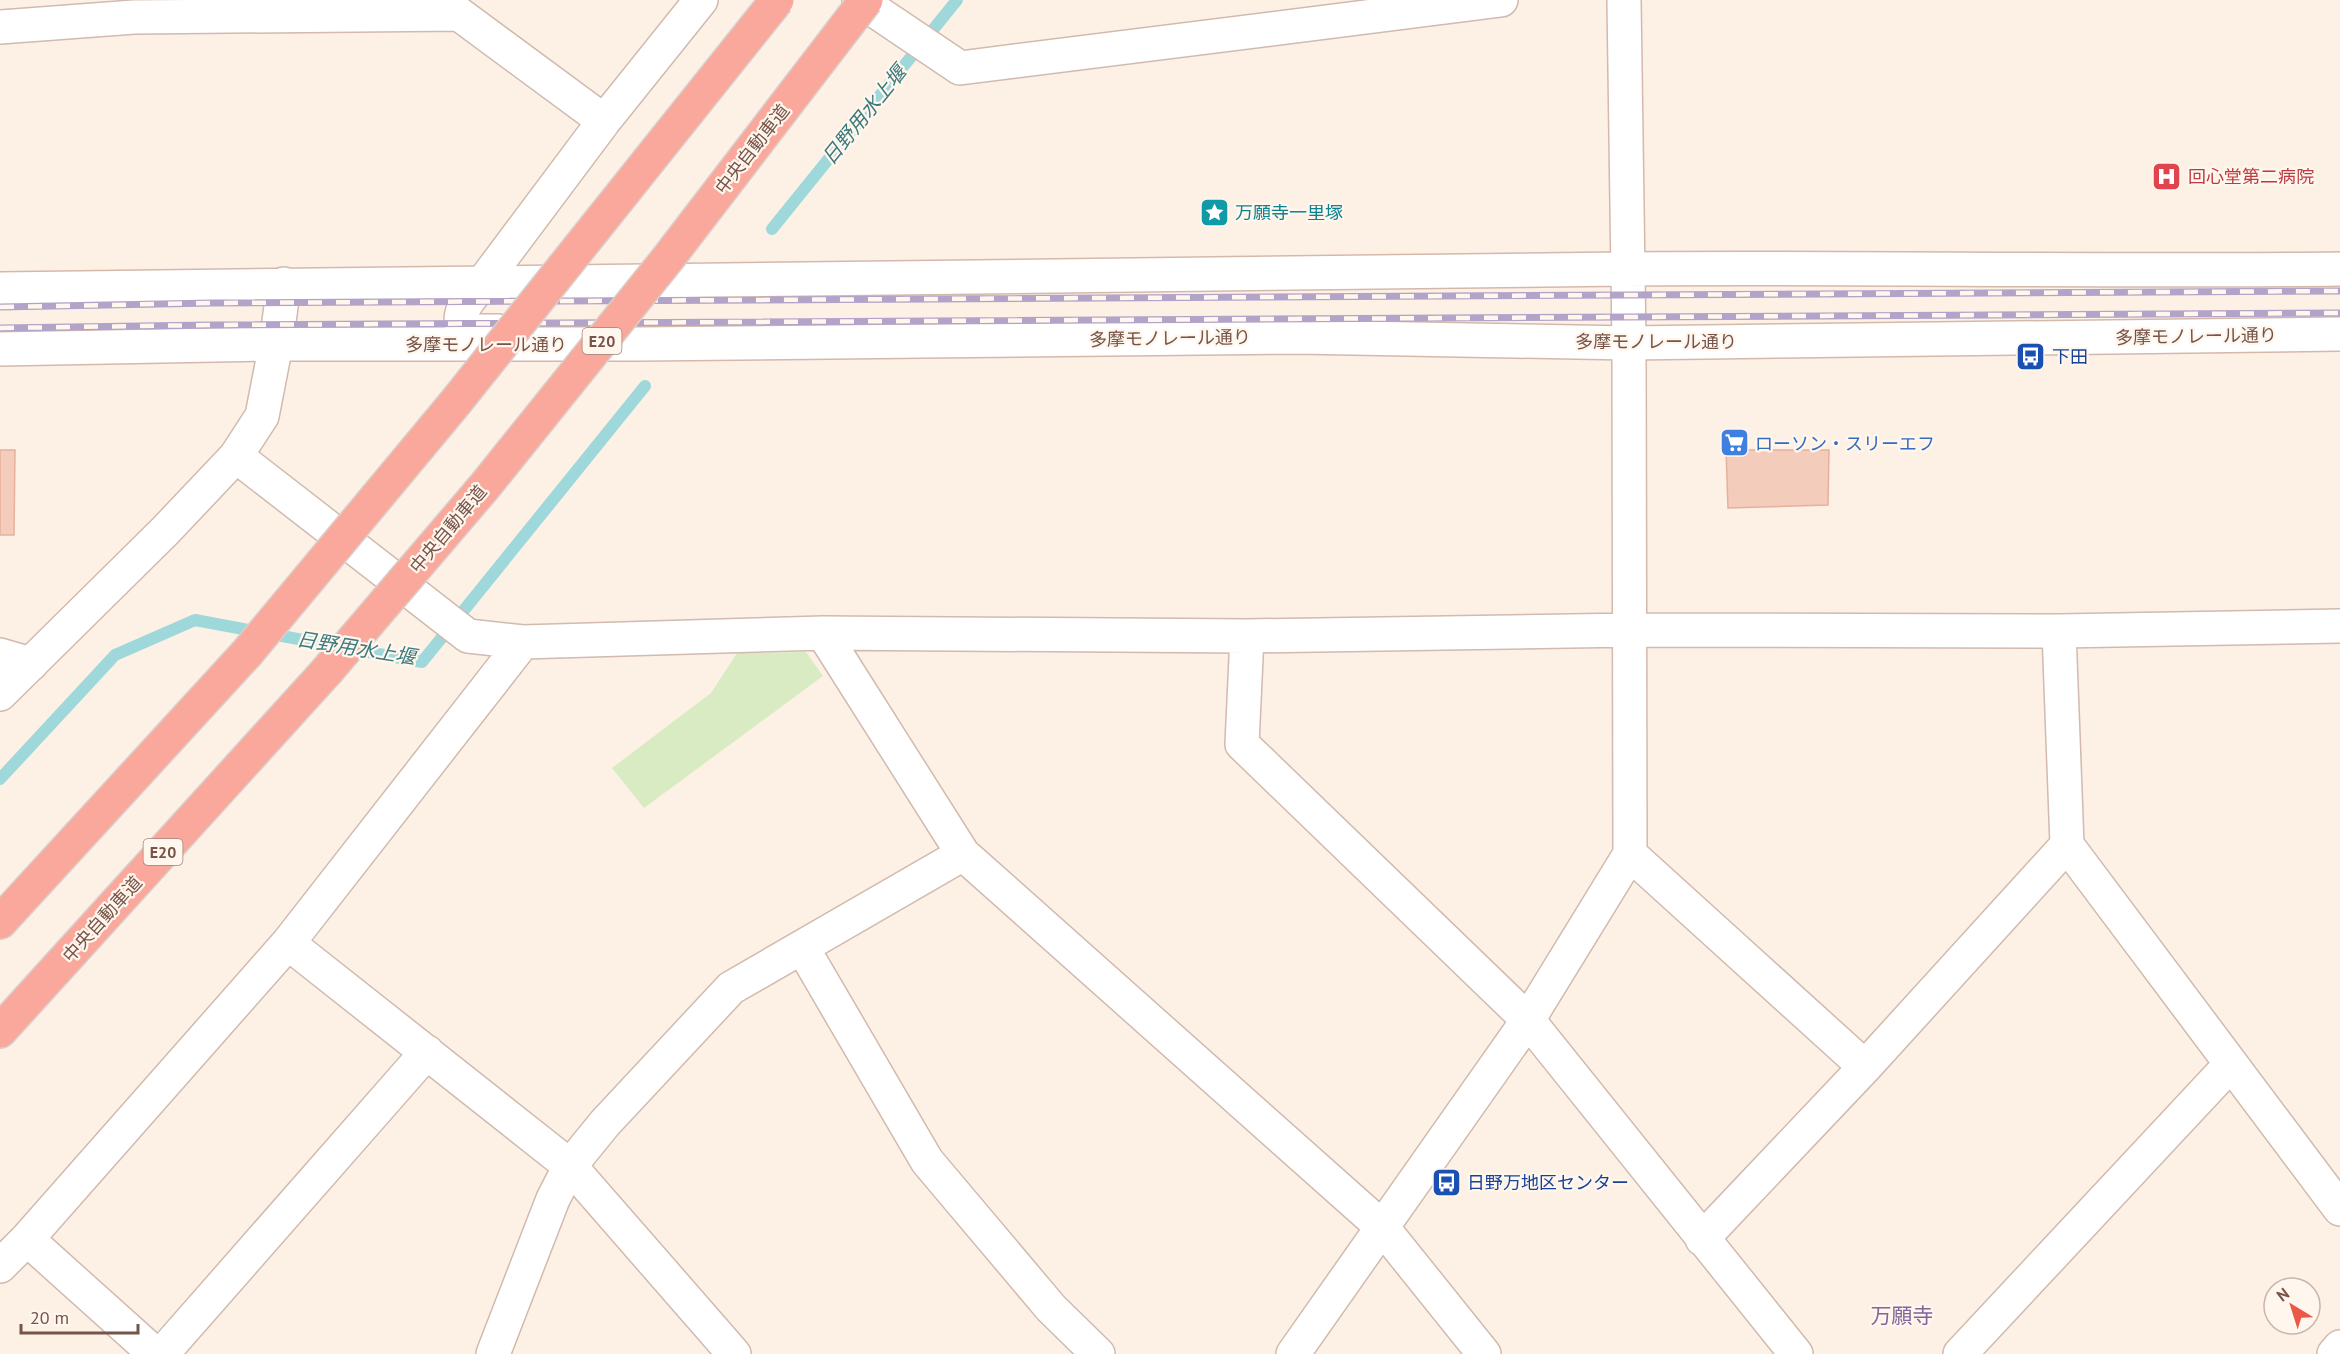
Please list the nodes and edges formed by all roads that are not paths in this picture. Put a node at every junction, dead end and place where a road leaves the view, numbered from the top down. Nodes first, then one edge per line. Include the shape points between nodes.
1 (701, 0) edge
2 (777, 0) edge
3 (859, 0) edge
4 (866, 0) edge
5 (1501, 0) edge
6 (1624, 0) edge
7 (464, 7) edge
8 (0, 27) edge
9 (604, 121) junction
10 (1629, 269) junction
11 (2340, 269) edge
12 (485, 280) junction
13 (285, 284) junction
14 (0, 289) edge
15 (2340, 334) edge
16 (1629, 342) junction
17 (276, 344) junction
18 (640, 344) junction
19 (0, 349) edge
20 (236, 456) junction
21 (2340, 626) edge
22 (1631, 630) junction
23 (2059, 631) junction
24 (823, 633) junction
25 (1247, 636) junction
26 (523, 642) junction
27 (0, 655) edge
28 (32, 664) junction
29 (0, 694) edge
30 (2067, 845) junction
31 (963, 854) junction
32 (1630, 854) junction
33 (0, 922) edge
34 (288, 943) junction
35 (802, 947) junction
36 (1528, 1020) junction
37 (0, 1031) edge
38 (427, 1052) junction
39 (2230, 1065) junction
40 (1865, 1066) junction
41 (570, 1167) junction
42 (2340, 1209) edge
43 (1382, 1227) junction
44 (27, 1239) junction
45 (1702, 1239) junction
46 (0, 1266) edge
47 (2340, 1347) edge
48 (155, 1354) edge
49 (162, 1354) edge
50 (493, 1354) edge
51 (734, 1354) edge
52 (1098, 1354) edge
53 (1293, 1354) edge
54 (1484, 1354) edge
55 (1796, 1354) edge
56 (1960, 1354) edge
57 (2334, 1354) edge

1 - 9 street
2 - 33 highway, bridge via 455,403 247,653
3 - 5 street via 960,68
4 - 37 highway, 中央自動車道 / E20, bridge via 669,257 484,487 326,672
6 - 10 street
7 - 8 street via 134,17
7 - 9 street
9 - 12 street
10 - 11 street
10 - 12 street
10 - 16 street
12 - 13 street
12 - 18 street via 463,308 462,328 566,333
13 - 14 street
13 - 17 street
15 - 16 street, 多摩モノレール通り
16 - 18 street, 多摩モノレール通り via 1287,337
16 - 22 street
17 - 18 street, 多摩モノレール通り
17 - 19 street, 多摩モノレール通り
17 - 20 street via 262,416
20 - 26 street via 468,636
20 - 28 street
21 - 23 street
22 - 23 street
22 - 25 street
22 - 32 street
23 - 30 street
24 - 25 street
24 - 26 street
24 - 31 street
25 - 36 street via 1242,744
26 - 34 street
27 - 28 street
28 - 29 street
30 - 39 street
30 - 40 street
31 - 35 street
31 - 43 street
32 - 36 street
32 - 40 street
34 - 38 street
34 - 44 street
35 - 41 street via 730,988 605,1123
35 - 52 street via 927,1161 1051,1308
36 - 43 street
36 - 45 street
38 - 41 street
38 - 49 street
39 - 42 street
39 - 56 street
40 - 45 street
41 - 50 street via 553,1199
41 - 51 street
43 - 53 street
43 - 54 street
44 - 46 street
44 - 48 street
45 - 55 street
47 - 57 street

